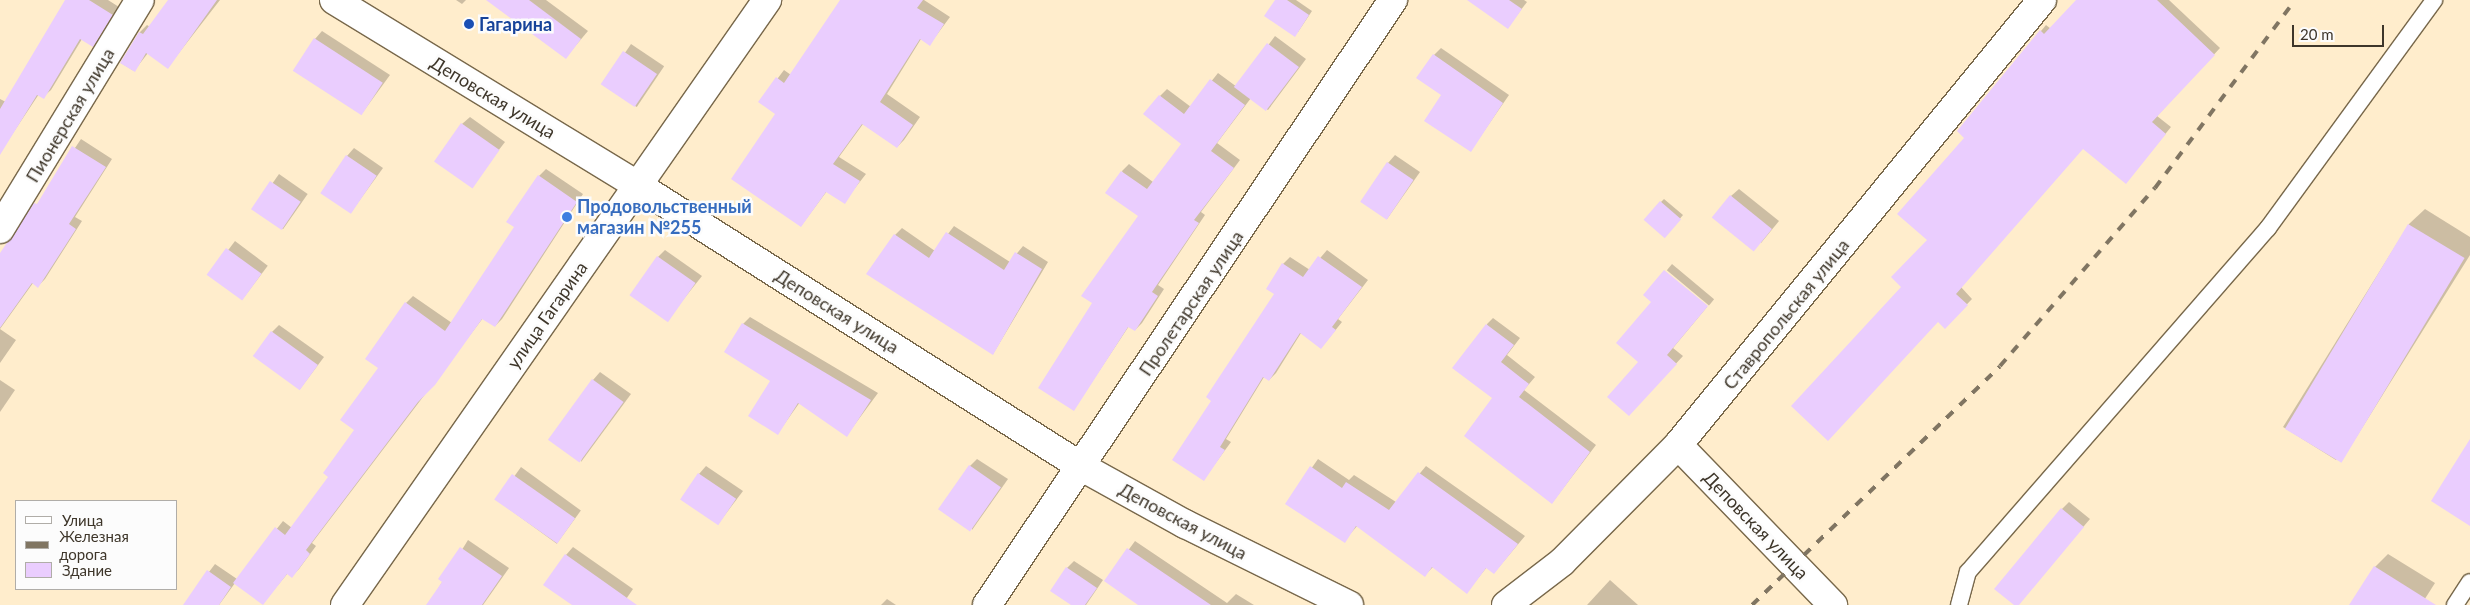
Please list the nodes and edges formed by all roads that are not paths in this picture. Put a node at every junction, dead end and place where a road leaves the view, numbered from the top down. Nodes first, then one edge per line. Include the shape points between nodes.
1 (140, 0) edge
2 (334, 0) edge
3 (767, 0) edge
4 (1393, 0) edge
5 (2042, 0) edge
6 (2434, 0) edge
7 (637, 185) junction
8 (0, 229) edge
9 (1678, 445) junction
10 (1082, 466) junction
11 (2470, 582) edge
12 (345, 605) edge
13 (987, 605) edge
14 (1349, 605) edge
15 (1506, 605) edge
16 (1833, 605) edge
17 (1959, 605) edge
18 (2455, 605) edge

1 - 8 street, Пионерская улица
2 - 7 street, Деповская улица
3 - 7 street, улица Гагарина
4 - 10 street, Пролетарская улица
5 - 9 street, Ставропольская улица
6 - 17 lane via 2268,228 1968,572
7 - 10 street, Деповская улица
7 - 12 street, улица Гагарина
9 - 15 street, Ставропольская улица via 1562,562
9 - 16 street, Деповская улица
10 - 13 street, Пролетарская улица
10 - 14 street, Деповская улица via 1185,524
11 - 18 lane

